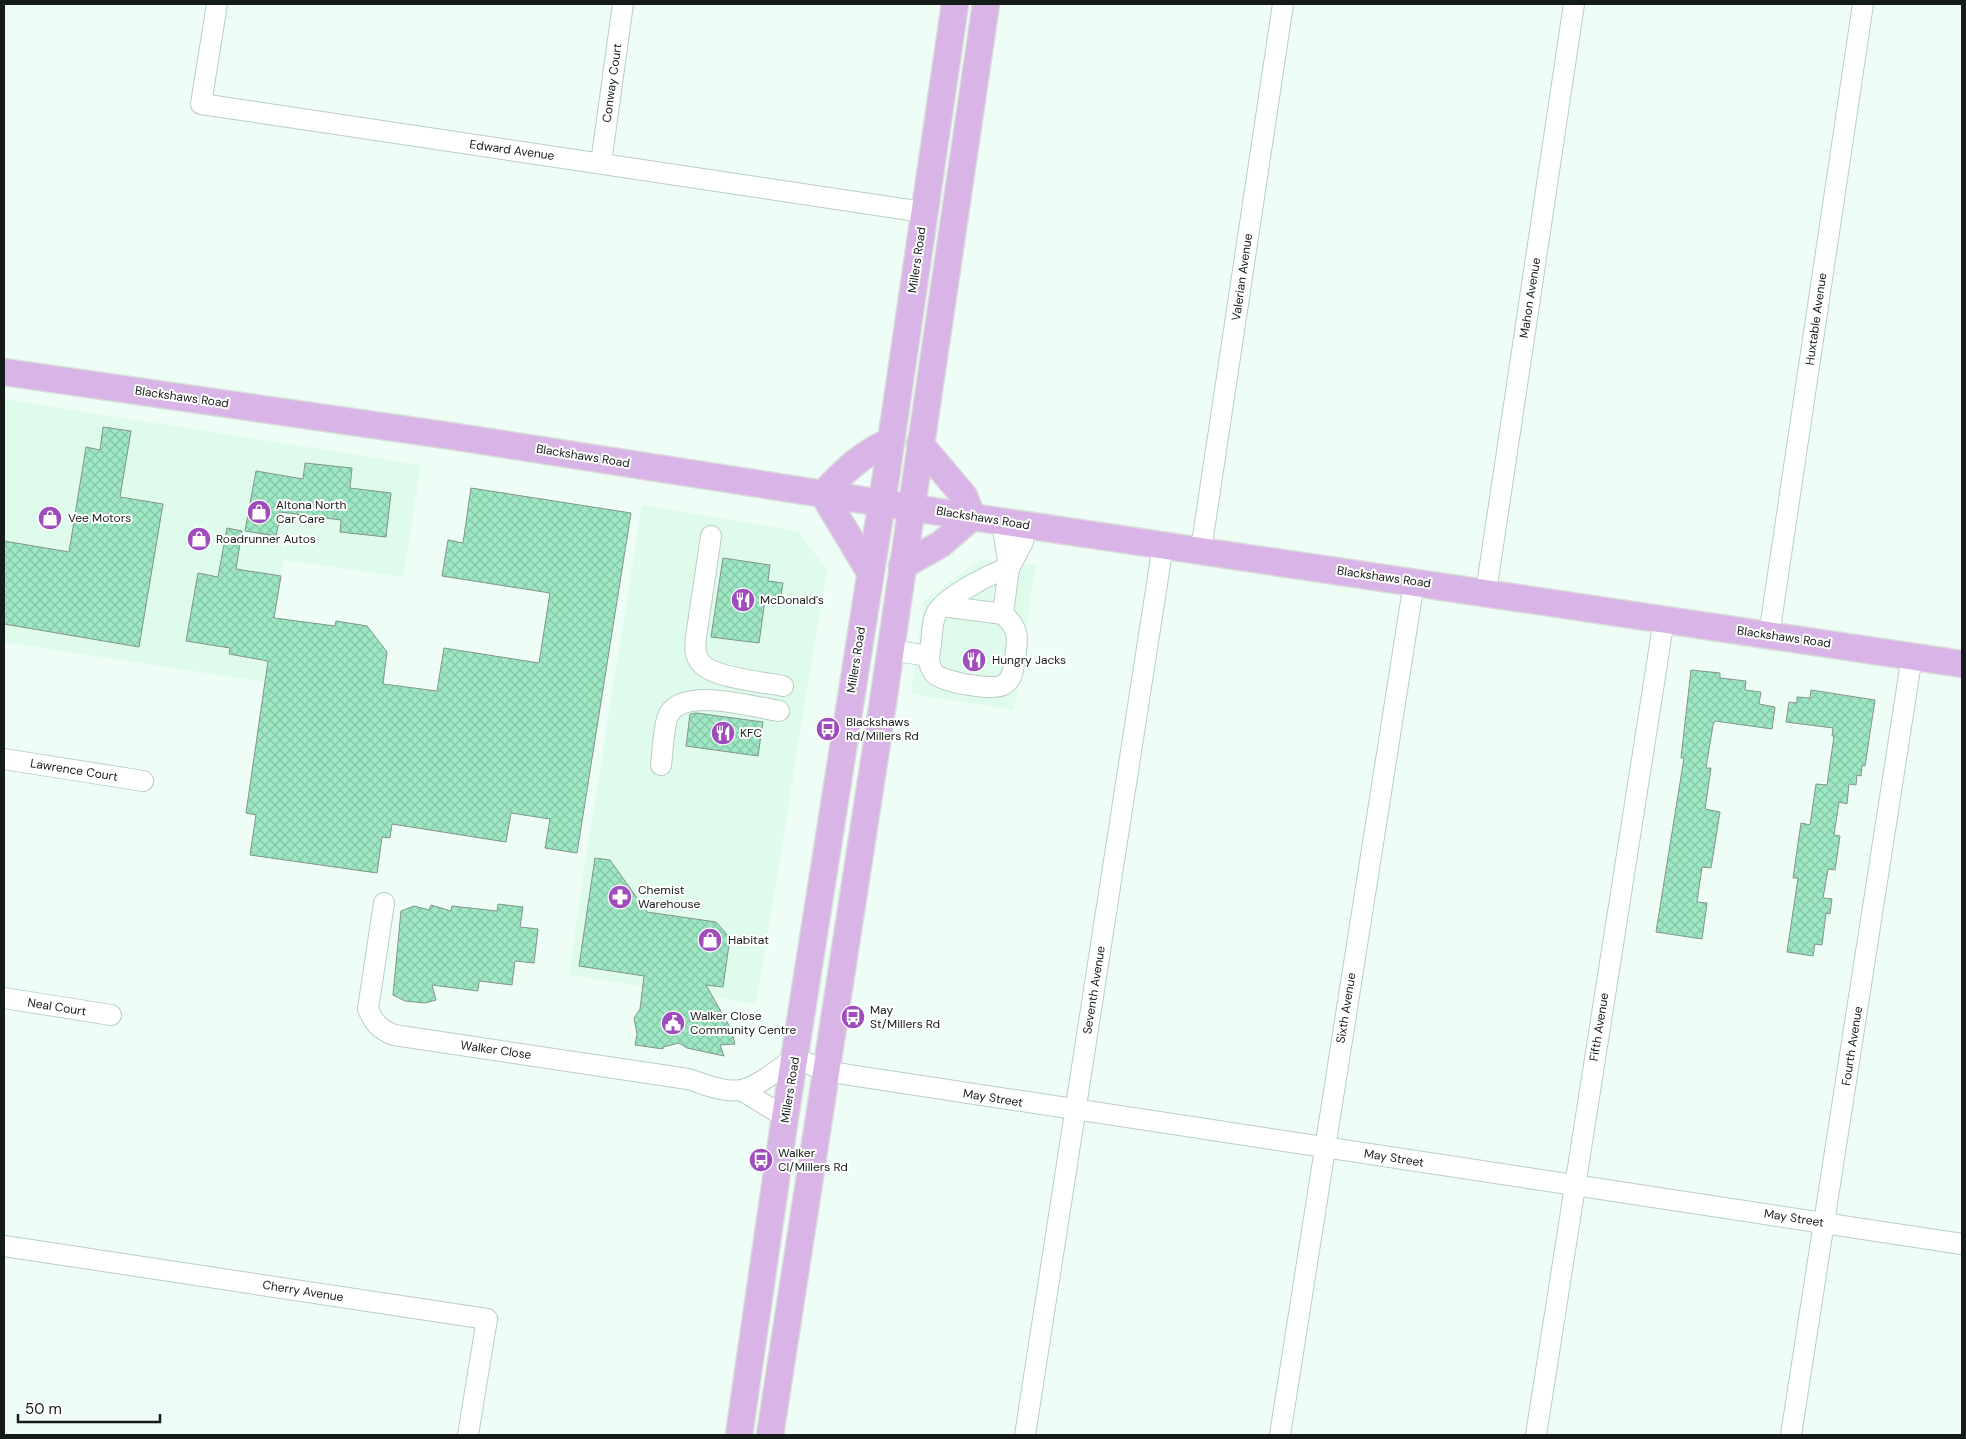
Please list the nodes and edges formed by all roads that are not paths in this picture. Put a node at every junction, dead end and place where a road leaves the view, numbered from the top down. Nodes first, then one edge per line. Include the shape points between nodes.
1 (217, 4) edge
2 (622, 4) edge
3 (955, 4) edge
4 (986, 4) edge
5 (1283, 4) edge
6 (1574, 4) edge
7 (1863, 4) edge
8 (601, 163) junction
9 (923, 212) junction
10 (4, 372) edge
11 (891, 440) junction
12 (920, 444) junction
13 (823, 494) junction
14 (882, 503) junction
15 (911, 507) junction
16 (972, 517) junction
17 (1016, 523) junction
18 (711, 536) dead end
19 (1164, 545) junction
20 (1201, 550) junction
21 (902, 566) junction
22 (1009, 568) junction
23 (870, 572) junction
24 (1414, 582) junction
25 (1486, 592) junction
26 (942, 606) junction
27 (1003, 614) junction
28 (1664, 619) junction
29 (1769, 635) junction
30 (890, 650) junction
31 (928, 656) junction
32 (1912, 656) junction
33 (1962, 664) edge
34 (783, 686) dead end
35 (770, 709) dead end
36 (4, 759) edge
37 (661, 765) dead end
38 (143, 781) dead end
39 (384, 903) dead end
40 (4, 998) edge
41 (111, 1015) dead end
42 (793, 1069) junction
43 (826, 1071) junction
44 (741, 1090) junction
45 (1075, 1110) junction
46 (785, 1117) junction
47 (1324, 1148) junction
48 (1575, 1185) junction
49 (1824, 1223) junction
50 (1962, 1244) edge
51 (4, 1246) edge
52 (468, 1435) edge
53 (739, 1435) edge
54 (770, 1435) edge
55 (1024, 1435) edge
56 (1280, 1435) edge
57 (1536, 1435) edge
58 (1791, 1435) edge

1 - 8 street, Edward Avenue via 201,104
2 - 8 street, Conway Court
3 - 9 main road, Millers Road
4 - 12 main road
5 - 20 street, Valerian Avenue
6 - 25 street, Mahon Avenue
7 - 29 street, Huxtable Avenue
8 - 9 street, Edward Avenue
9 - 11 main road, Millers Road
10 - 13 main road, Blackshaws Road
11 - 13 main road via 873,448 852,464
11 - 14 main road, Millers Road
12 - 15 main road
12 - 16 main road via 964,496
13 - 14 main road, Blackshaws Road
13 - 23 main road
14 - 15 main road, Blackshaws Road
14 - 23 main road, Millers Road
15 - 16 main road, Blackshaws Road
15 - 21 main road
16 - 17 main road, Blackshaws Road
16 - 21 main road via 941,544
17 - 19 main road, Blackshaws Road
17 - 22 street via 1004,535
18 - 34 street via 696,637 695,651 701,664 712,671
19 - 20 main road, Blackshaws Road
19 - 45 street, Seventh Avenue
20 - 24 main road, Blackshaws Road
21 - 30 main road
22 - 26 street via 981,578
22 - 27 street
23 - 42 main road, Millers Road
24 - 25 main road, Blackshaws Road
24 - 47 street, Sixth Avenue
25 - 28 main road, Blackshaws Road
26 - 27 street
26 - 31 street via 936,614
27 - 31 street via 1016,630 1018,639 1012,676 1002,686 938,678
28 - 29 main road, Blackshaws Road
28 - 48 street, Fifth Avenue
29 - 32 main road, Blackshaws Road
30 - 31 street
30 - 43 main road
32 - 33 main road, Blackshaws Road
32 - 49 street, Fourth Avenue
35 - 37 street via 694,699 677,705 667,717
36 - 38 street, Lawrence Court
39 - 44 street, Walker Close via 368,1008 381,1030 394,1035 688,1079 727,1090
40 - 41 street, Neal Court
42 - 43 street, May Street
42 - 44 street
42 - 46 main road, Millers Road
43 - 45 street, May Street
43 - 54 main road
44 - 46 street, Walker Close
45 - 47 street, May Street
45 - 55 street, Seventh Avenue
46 - 53 main road, Millers Road
47 - 48 street, May Street
47 - 56 street, Sixth Avenue
48 - 49 street, May Street
48 - 57 street, Fifth Avenue
49 - 50 street, May Street
49 - 58 street, Fourth Avenue
51 - 52 street, Cherry Avenue via 487,1319

